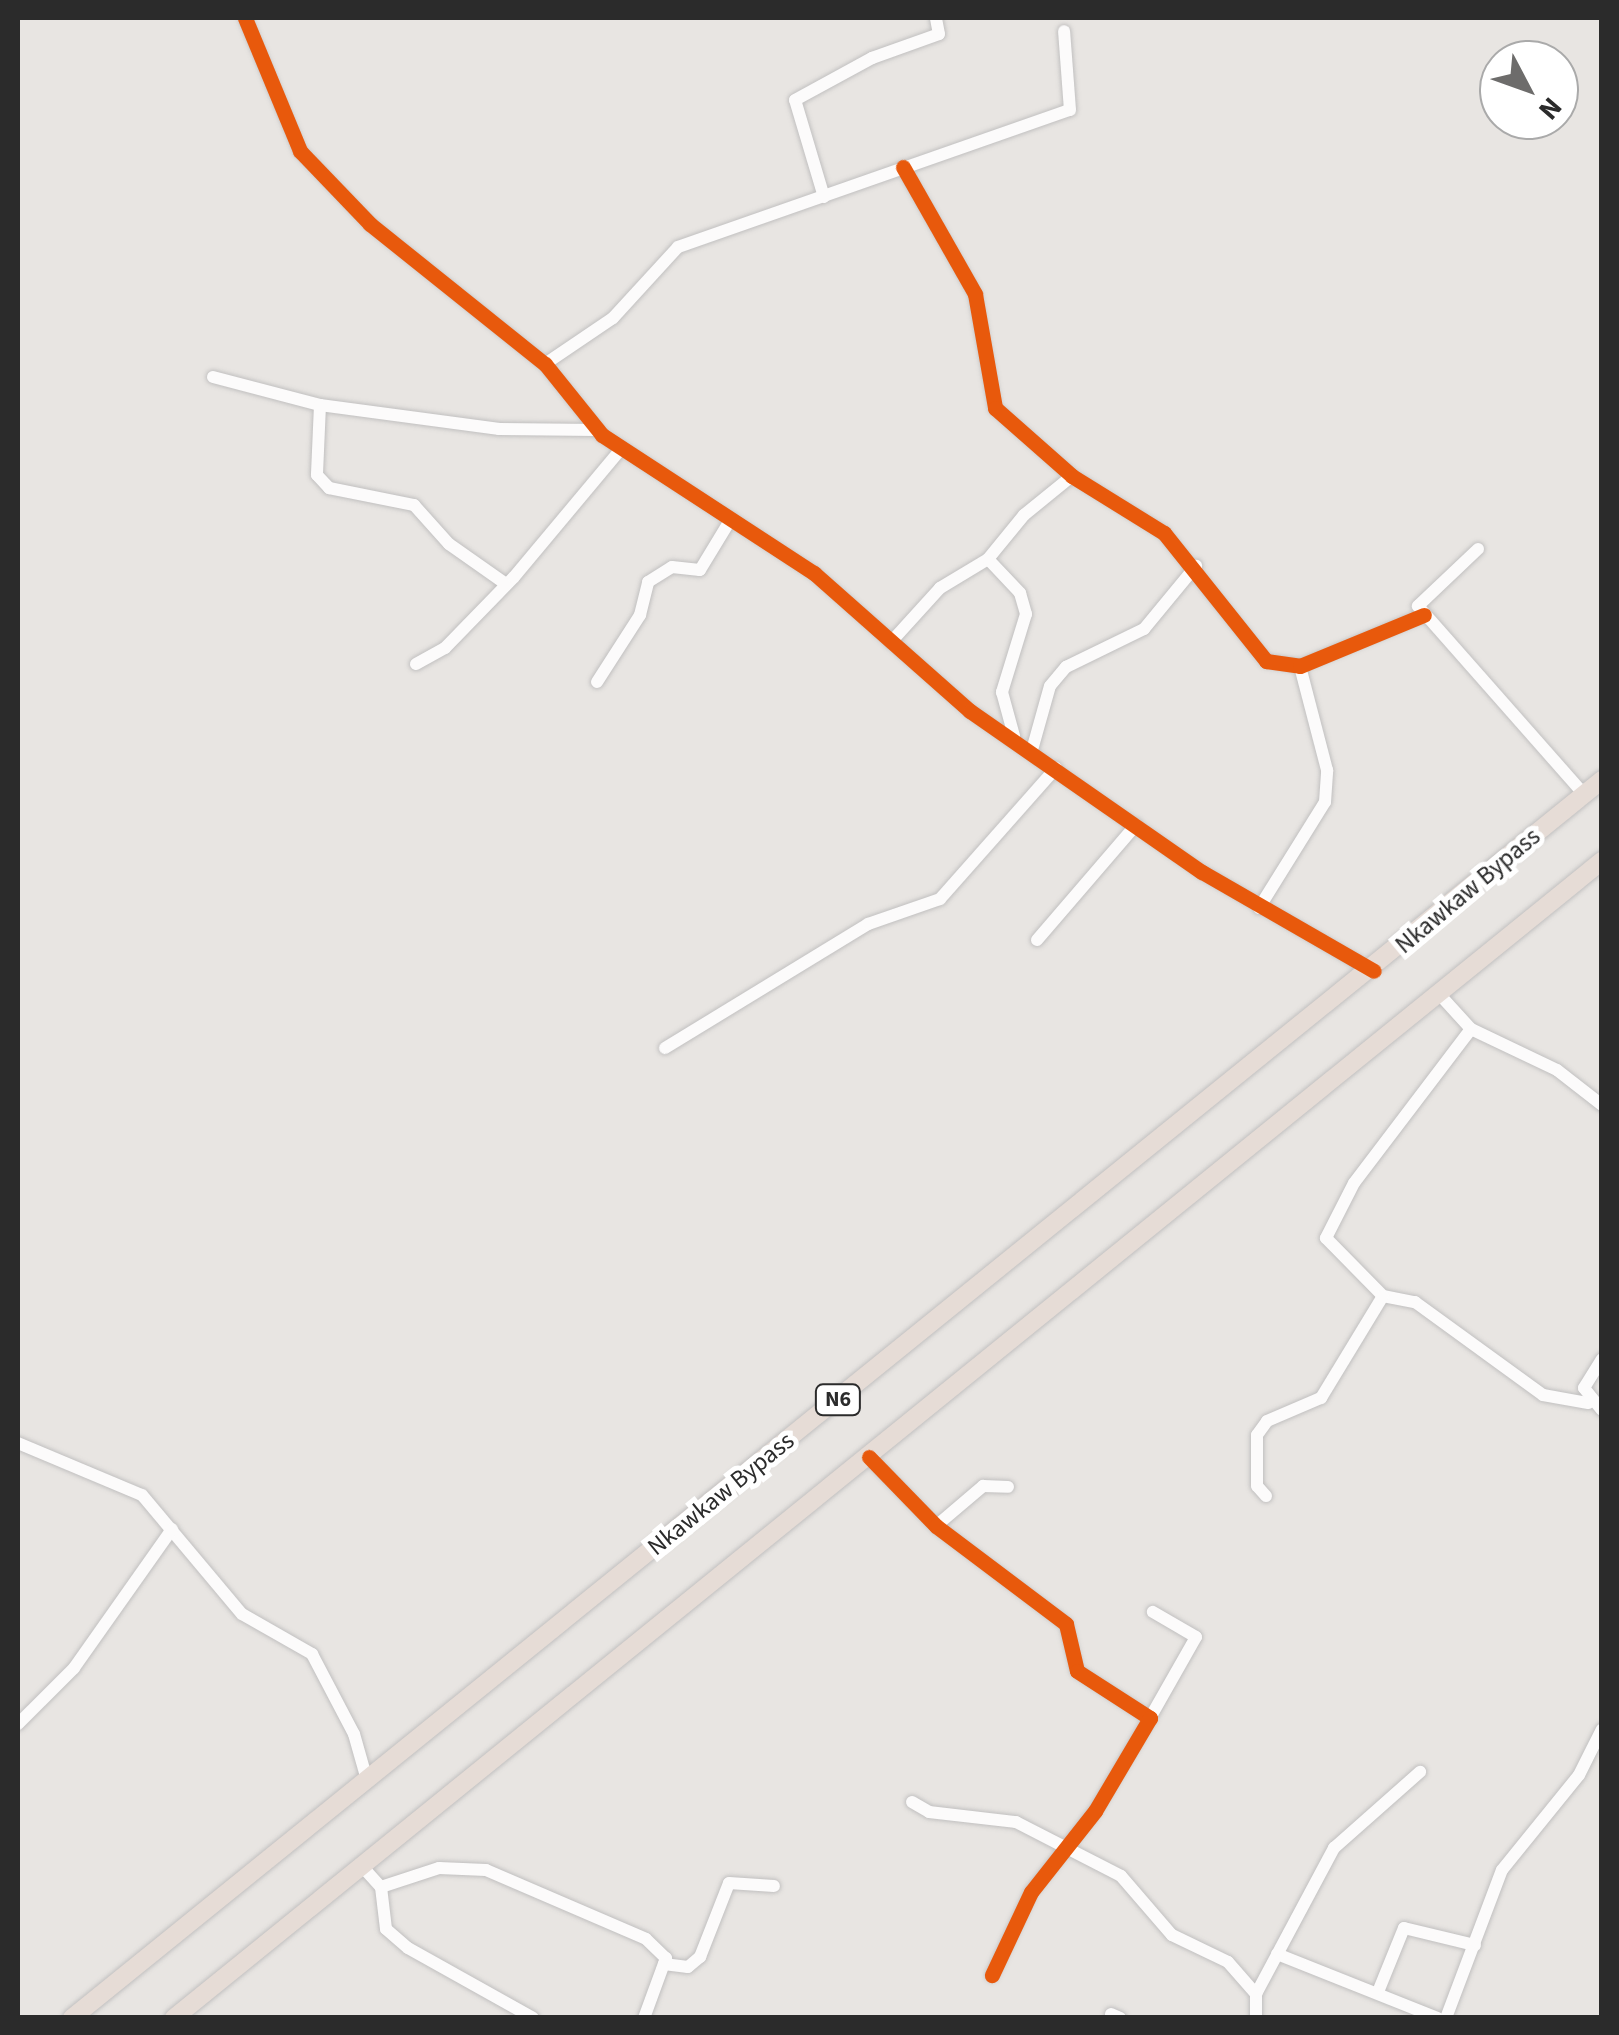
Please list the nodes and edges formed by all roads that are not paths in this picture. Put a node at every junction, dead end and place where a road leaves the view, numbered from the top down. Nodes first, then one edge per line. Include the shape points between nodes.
1 (245, 18) edge
2 (936, 18) edge
3 (1064, 30) dead end
4 (903, 167) junction
5 (824, 196) junction
6 (545, 364) junction
7 (214, 377) dead end
8 (320, 404) junction
9 (597, 430) junction
10 (622, 448) junction
11 (1072, 476) junction
12 (730, 519) junction
13 (1478, 549) dead end
14 (988, 559) junction
15 (1196, 566) junction
16 (506, 584) junction
17 (1424, 615) junction
18 (891, 642) junction
19 (416, 664) dead end
20 (1300, 666) junction
21 (597, 682) dead end
22 (1015, 738) junction
23 (1032, 750) junction
24 (1056, 768) junction
25 (1602, 780) edge
26 (1584, 794) junction
27 (1136, 825) junction
28 (1602, 861) edge
29 (1259, 908) junction
30 (1038, 940) dead end
31 (1374, 971) junction
32 (1440, 995) junction
33 (1471, 1029) junction
34 (665, 1048) dead end
35 (1602, 1105) edge
36 (1383, 1296) junction
37 (1602, 1359) edge
38 (1588, 1402) junction
39 (1602, 1410) edge
40 (18, 1443) edge
41 (869, 1456) junction
42 (1008, 1487) dead end
43 (1266, 1496) dead end
44 (936, 1526) junction
45 (172, 1529) junction
46 (1153, 1612) dead end
47 (1150, 1718) junction
48 (18, 1724) edge
49 (1602, 1730) edge
50 (1420, 1772) dead end
51 (366, 1780) junction
52 (912, 1802) dead end
53 (1071, 1846) junction
54 (360, 1864) junction
55 (774, 1886) dead end
56 (380, 1887) junction
57 (1475, 1945) junction
58 (1278, 1954) junction
59 (664, 1964) junction
60 (992, 1975) dead end
61 (1378, 1992) junction
62 (1256, 1994) junction
63 (72, 2018) edge
64 (174, 2018) edge
65 (533, 2018) edge
66 (644, 2018) edge
67 (1256, 2018) edge
68 (1438, 2018) edge
69 (1446, 2018) edge

1 - 6 street via 300,152 370,224
2 - 5 street via 939,34 872,58 795,100
3 - 4 street via 1070,110
4 - 5 street
4 - 11 street via 975,294 991,358 987,396
5 - 6 street via 678,247 613,318
6 - 9 street
7 - 8 street
8 - 9 street via 499,430
8 - 16 street via 318,475 330,488 414,506 449,544
9 - 10 street
10 - 12 street
10 - 16 street
11 - 14 street via 1024,514
11 - 15 street via 1164,533
12 - 18 street via 814,573
12 - 21 street via 700,570 672,567 648,582 640,615
13 - 17 street via 1420,596
14 - 18 street via 940,588
14 - 22 street via 1020,593 1026,614 1002,692
15 - 20 street via 1266,661
15 - 23 street via 1144,629 1066,668 1050,686
16 - 19 street via 445,648
17 - 20 street
17 - 26 street
18 - 22 street via 970,711
20 - 29 street via 1327,770 1326,802
22 - 23 street
23 - 24 street
24 - 27 street
24 - 34 street via 940,899 868,924
25 - 26 highway, Nkawkaw Bypass / N6
26 - 31 highway, Nkawkaw Bypass / N6
27 - 29 street
27 - 30 street
28 - 32 highway, N6
29 - 31 street
31 - 51 highway, Nkawkaw Bypass / N6
32 - 33 street
32 - 41 highway, N6
33 - 35 street via 1557,1070
33 - 36 street via 1328,1224 1328,1242
36 - 38 street via 1415,1302 1543,1395
36 - 43 street via 1321,1398 1268,1421 1257,1435 1257,1486
37 - 38 street via 1585,1382
38 - 39 street
40 - 45 street via 130,1486
41 - 44 street
41 - 54 highway, N6
42 - 44 street via 983,1486
44 - 47 street via 1066,1624 1077,1671
45 - 48 street via 74,1668
45 - 51 street via 242,1614 287,1636 321,1666
46 - 47 street via 1196,1637
47 - 53 street
49 - 57 street via 1579,1776 1502,1870
50 - 58 street via 1334,1848
51 - 63 highway, Nkawkaw Bypass / N6
52 - 53 street via 929,1812 1016,1822
53 - 60 street via 1031,1892
53 - 62 street via 1121,1876 1172,1935 1214,1952
54 - 56 street
54 - 64 highway, N6
55 - 59 street via 728,1883 700,1957 688,1967
56 - 59 street via 471,1866 646,1939 663,1952
56 - 65 street via 386,1928 408,1948
57 - 61 street via 1404,1928
57 - 69 street
58 - 61 street
58 - 62 street
59 - 66 street
61 - 68 street
62 - 67 street

